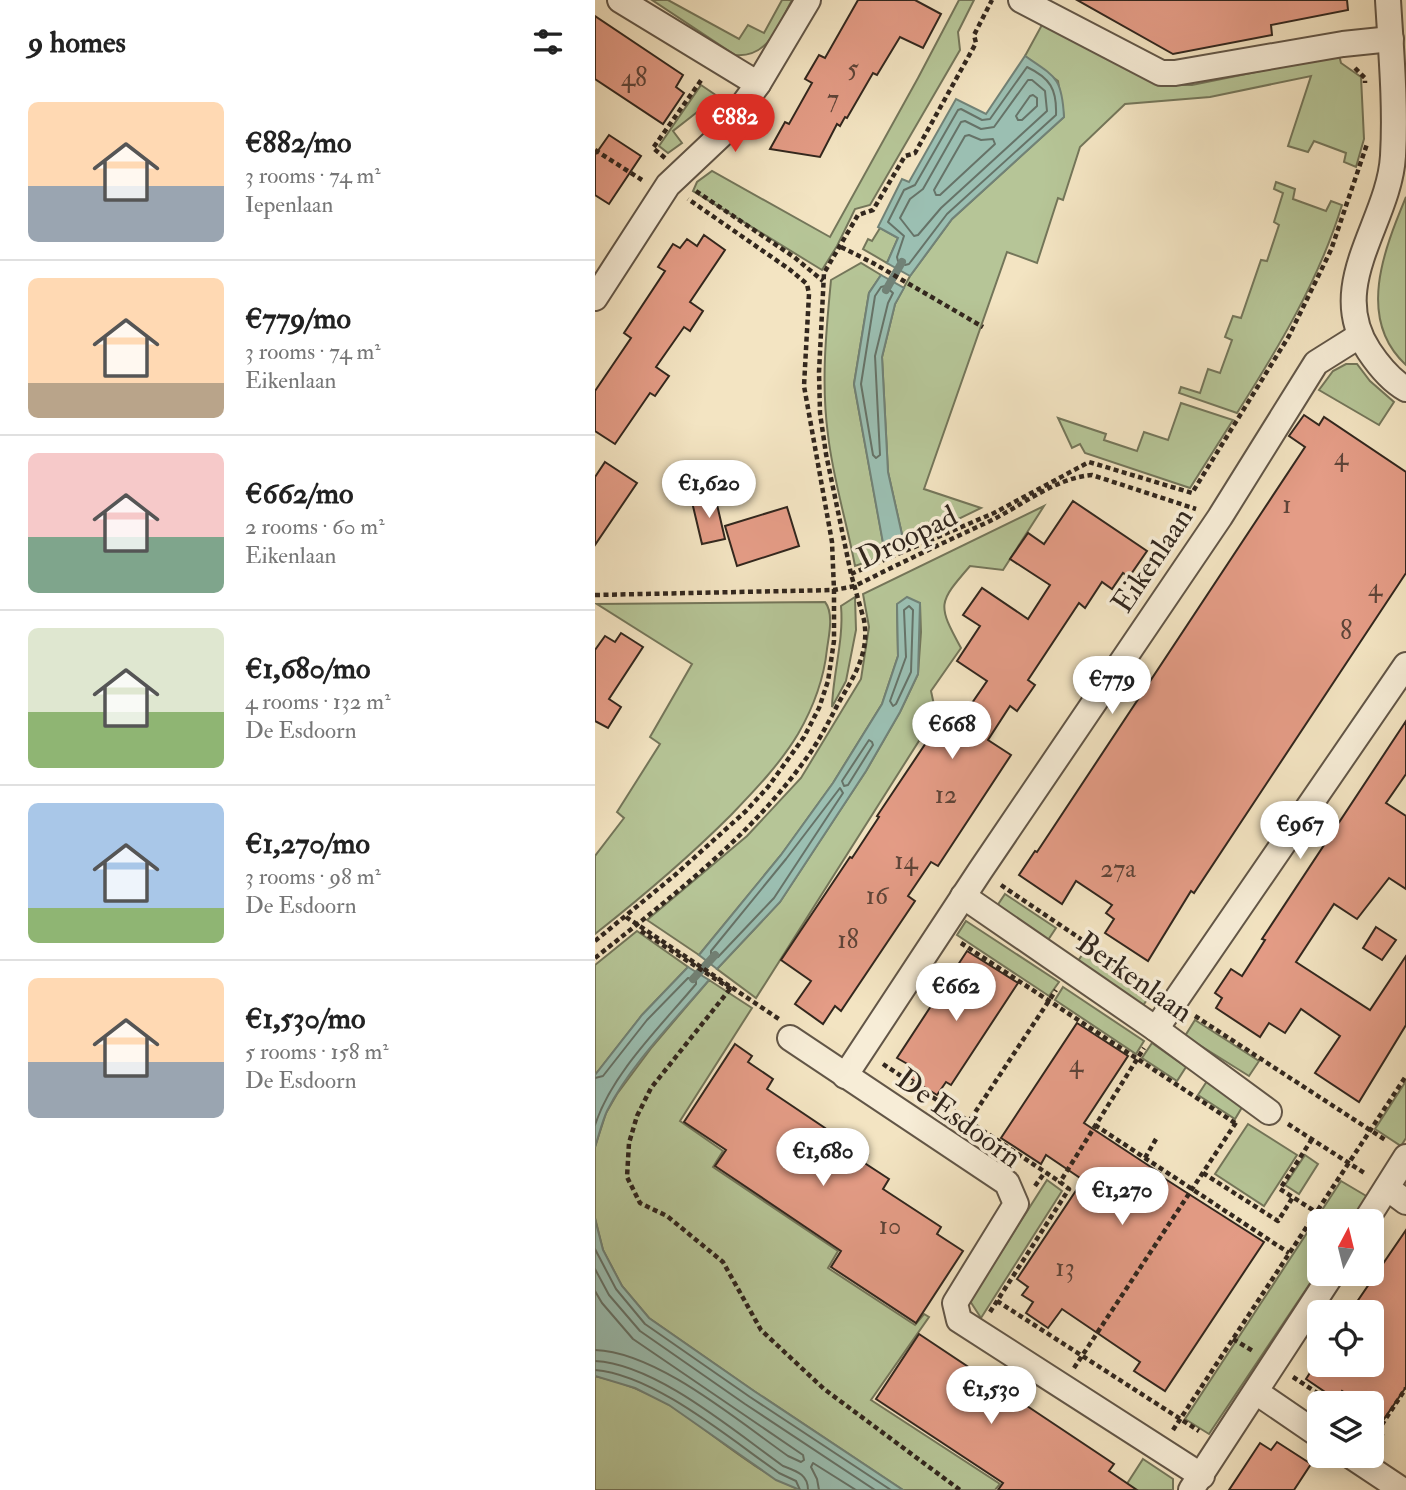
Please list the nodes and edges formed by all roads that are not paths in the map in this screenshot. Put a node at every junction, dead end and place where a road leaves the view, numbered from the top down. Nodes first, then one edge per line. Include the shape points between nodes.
1 (620, 0) edge
2 (808, 0) edge
3 (1021, 0) edge
4 (1388, 0) edge
5 (1391, 39) junction
6 (758, 84) junction
7 (595, 298) edge
8 (1359, 337) junction
9 (1406, 389) edge
10 (1406, 664) edge
11 (963, 896) junction
12 (1156, 1029) junction
13 (790, 1038) road end
14 (845, 1076) junction
15 (1260, 1105) road end
16 (1406, 1157) edge
17 (1397, 1195) edge
18 (1381, 1209) edge
19 (1324, 1286) edge
20 (1256, 1392) junction
21 (1307, 1427) edge
22 (1369, 1468) edge
23 (1197, 1483) edge
24 (1402, 1490) edge

1 - 6 street
2 - 6 street
3 - 5 street via 1161,73
4 - 5 street
5 - 8 street via 1393,157 1384,198 1356,272 1353,304
6 - 7 street via 721,135 670,185
8 - 9 street via 1378,364
8 - 11 street, Eikenlaan via 1316,363 1220,517
10 - 12 street
11 - 12 street, Berkenlaan
11 - 14 street, Eikenlaan
12 - 15 street, Berkenlaan
13 - 14 street, De Esdoorn
14 - 23 street, De Esdoorn via 1007,1183 1016,1204 955,1303 960,1320 1161,1448
16 - 17 street
17 - 18 street
19 - 20 street
20 - 21 street
20 - 23 street
22 - 24 street

